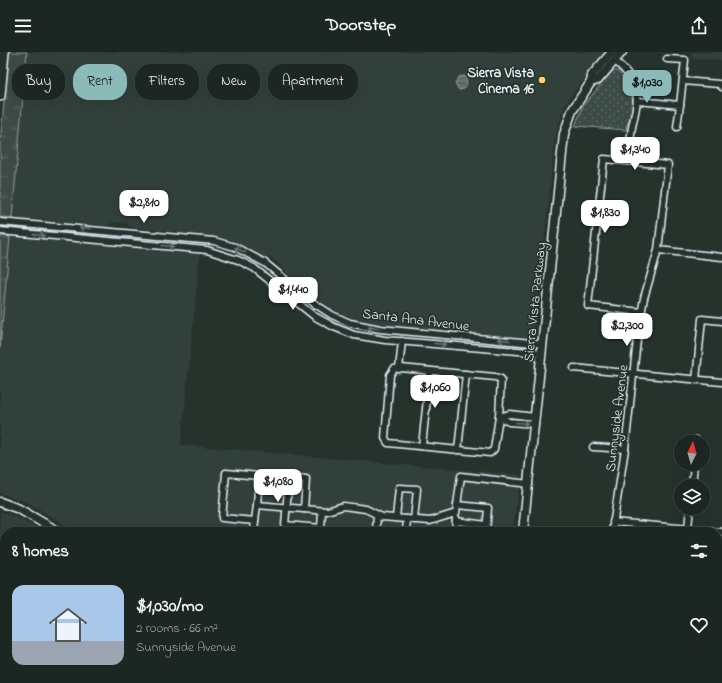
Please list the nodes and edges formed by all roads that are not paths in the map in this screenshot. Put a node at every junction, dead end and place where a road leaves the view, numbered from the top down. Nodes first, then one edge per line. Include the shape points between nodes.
1 (4, 52) edge
2 (612, 52) edge
3 (617, 52) edge
4 (622, 52) edge
5 (667, 59) dead end
6 (615, 61) junction
7 (683, 81) junction
8 (591, 82) junction
9 (722, 86) edge
10 (0, 96) edge
11 (638, 101) junction
12 (680, 105) junction
13 (677, 126) dead end
14 (629, 162) junction
15 (0, 222) edge
16 (0, 231) edge
17 (658, 250) junction
18 (722, 257) edge
19 (641, 312) junction
20 (722, 321) edge
21 (402, 341) junction
22 (543, 344) junction
23 (542, 353) junction
24 (574, 368) dead end
25 (399, 369) junction
26 (430, 371) junction
27 (634, 373) junction
28 (466, 374) junction
29 (696, 380) junction
30 (722, 382) edge
31 (499, 417) junction
32 (535, 421) junction
33 (422, 446) junction
34 (593, 447) dead end
35 (625, 449) junction
36 (458, 450) junction
37 (529, 484) junction
38 (0, 502) edge
39 (257, 505) junction
40 (457, 505) junction
41 (286, 508) junction
42 (304, 509) junction
43 (322, 511) junction
44 (456, 513) junction
45 (378, 515) junction
46 (689, 515) edge
47 (396, 518) junction
48 (407, 519) junction
49 (414, 520) junction
50 (255, 521) junction
51 (456, 521) junction
52 (613, 522) junction
53 (486, 525) joint
54 (51, 527) edge
55 (254, 527) edge
56 (299, 527) edge
57 (320, 527) edge
58 (377, 527) edge
59 (406, 527) edge
60 (455, 527) edge
61 (524, 527) edge
62 (612, 527) edge
63 (676, 527) edge
64 (688, 527) edge

1 - 10 main road
2 - 8 main road, Sierra Vista Parkway via 592,75
3 - 6 main road
4 - 6 main road, Sierra Vista Parkway
5 - 7 street via 685,60
6 - 8 main road, Sierra Vista Parkway via 598,80
6 - 11 street via 630,76
7 - 9 street
7 - 12 street
8 - 22 main road, Sierra Vista Parkway via 572,111 564,134
11 - 12 street
11 - 14 street
12 - 13 street
14 - 17 street, Sunnyside Avenue via 668,165
14 - 19 street via 604,159 588,306
22 -> 15 street, Santa Ana Avenue via 380,329 350,323 315,304 265,263 235,247 214,241
16 -> 21 street, Santa Ana Avenue via 194,248 221,253 254,268 309,312 334,327 367,338
17 - 18 street
17 - 19 street, Sunnyside Avenue
19 - 27 street, Sunnyside Avenue
20 - 29 street via 702,319
21 -> 23 street, Santa Ana Avenue
21 - 25 street
22 - 23 main road, Sierra Vista Parkway
23 - 32 main road, Sierra Vista Parkway
24 - 27 street
25 - 26 street
25 - 33 street via 394,369 390,376 385,438 388,443
26 - 28 street
26 - 33 street
27 - 29 street
27 - 35 street, Sunnyside Avenue
28 - 31 street via 501,379
28 - 36 street
29 - 30 street
31 - 32 street via 509,414
31 - 36 street via 494,449 490,452
32 - 37 main road, Sierra Vista Parkway
33 - 36 street
34 - 35 street
35 - 52 street, Sunnyside Avenue
37 - 40 street via 461,476
37 - 61 main road, Sierra Vista Parkway
38 - 54 main road via 24,511
39 - 41 street
39 - 50 street
39 - 50 street via 259,476 226,473 222,518
40 - 44 street
40 - 53 street via 488,508
41 - 42 street
41 - 42 street via 289,477 306,478
41 - 56 street via 285,525
42 - 43 street
43 - 45 street via 343,506 366,509
43 - 57 street
44 - 49 street via 430,521
44 - 51 street
45 - 47 street
45 - 58 street
46 - 64 street
47 - 48 street
47 - 49 street via 400,488 411,488 416,489
48 - 49 street
48 - 59 street
50 - 55 street
51 - 53 street
51 - 60 street
52 - 62 street, Sunnyside Avenue
52 - 63 street

